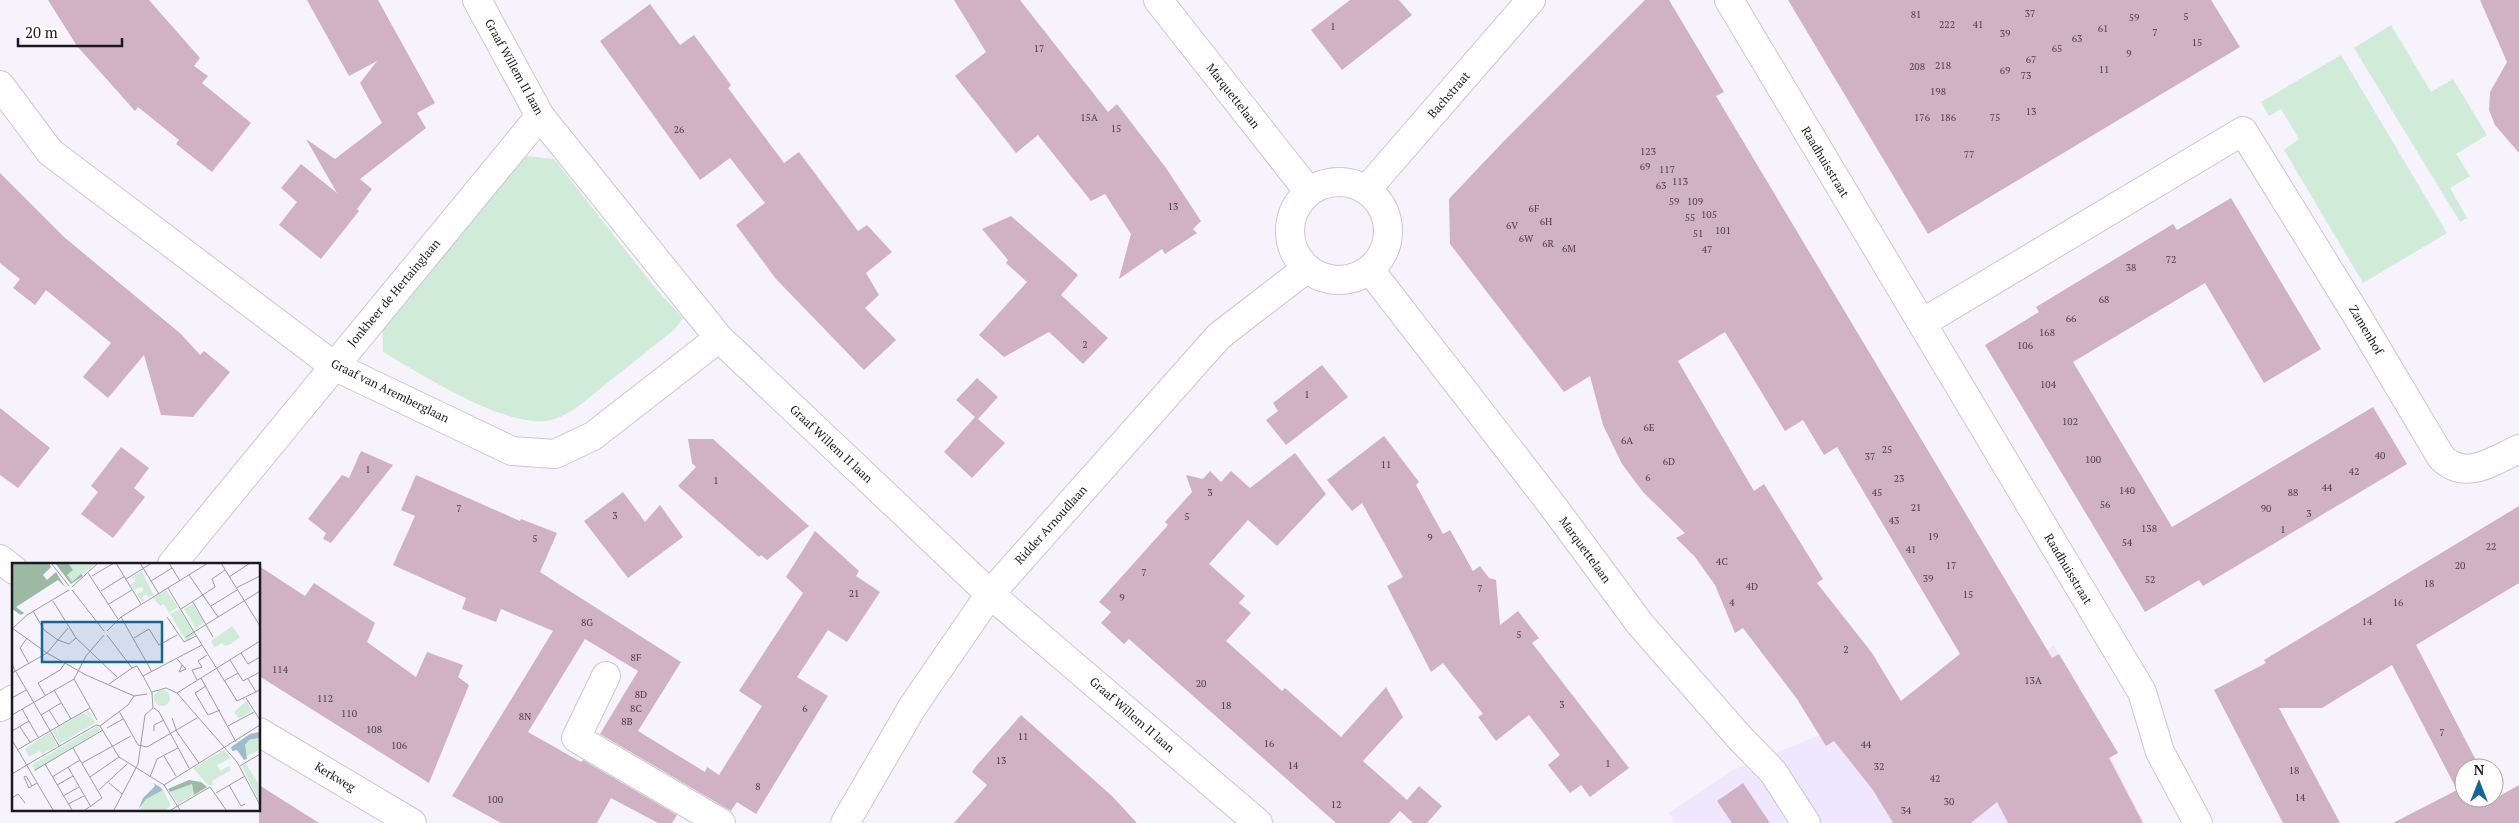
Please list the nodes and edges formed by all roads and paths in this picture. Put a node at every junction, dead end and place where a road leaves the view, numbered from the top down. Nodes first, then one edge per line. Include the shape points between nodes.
1 (478, 0) edge
2 (1158, 0) edge
3 (1531, 0) edge
4 (1729, 0) edge
5 (0, 84) edge
6 (540, 116) junction
7 (1366, 189) junction
8 (1309, 192) junction
9 (1306, 268) junction
10 (1370, 270) junction
11 (1922, 323) junction
12 (719, 338) junction
13 (334, 366) junction
14 (2519, 449) edge
15 (0, 559) edge
16 (173, 563) edge
17 (12, 568) edge
18 (990, 594) junction
19 (606, 676) dead end
20 (12, 699) edge
21 (0, 707) edge
22 (260, 733) edge
23 (412, 823) edge
24 (721, 823) edge
25 (845, 823) edge
26 (1258, 823) edge
27 (1806, 823) edge
28 (2198, 823) edge

1 - 6 street, Graaf Willem II laan
2 - 8 street, Marquettelaan
3 - 7 street, Bachstraat
4 - 11 street, Raadhuisstraat
5 - 13 street, Graaf van Aremberglaan via 50,152
6 - 12 street, Graaf Willem II laan
6 - 13 street, Jonkheer de Hertainglaan
7 - 8 street via 1338,181 1322,184
7 - 10 street via 1378,200 1386,214 1389,229 1387,245
8 - 9 street via 1299,202 1289,229 1297,258
9 - 10 street via 1318,276 1345,281
9 - 18 street, Ridder Arnoudlaan via 1218,336
10 - 27 street, Marquettelaan via 1640,624 1773,772
11 - 14 street, Zamenhof via 2243,131 2441,457 2462,470 2477,469
11 - 28 street, Raadhuisstraat via 2142,692 2160,752
12 - 13 street, Graaf van Aremberglaan via 593,436 556,454 512,450
12 - 18 street, Graaf Willem II laan
13 - 16 street, Jonkheer de Hertainglaan
15 - 17 street
18 - 25 street, Ridder Arnoudlaan via 912,706
18 - 26 street, Graaf Willem II laan
19 - 24 street via 576,738
20 - 21 street
22 - 23 street, Kerkweg

